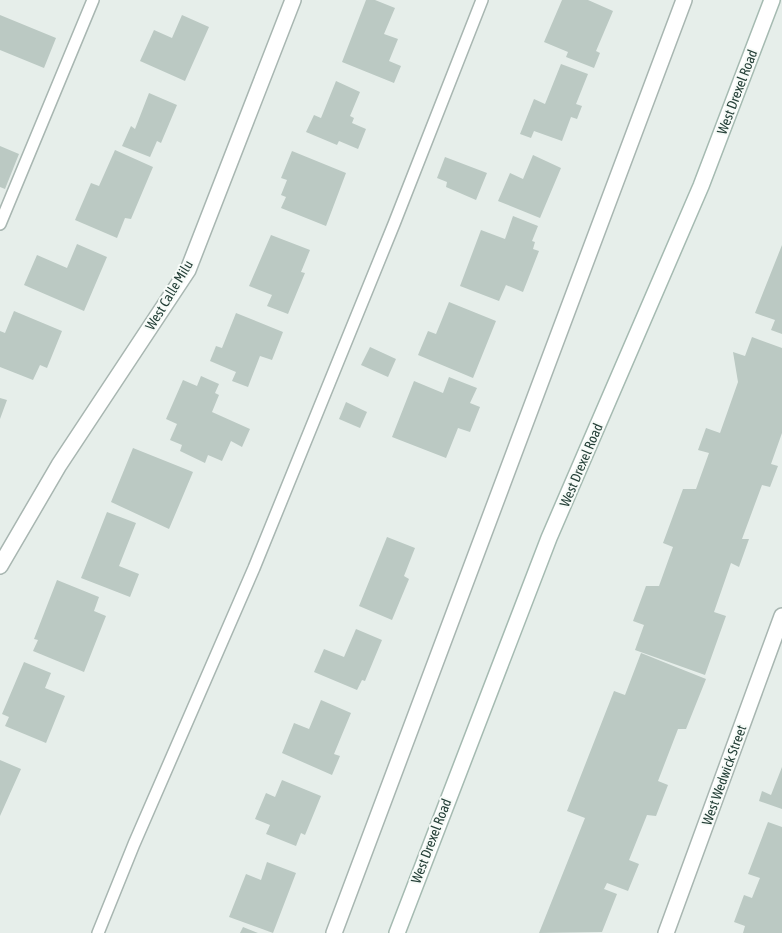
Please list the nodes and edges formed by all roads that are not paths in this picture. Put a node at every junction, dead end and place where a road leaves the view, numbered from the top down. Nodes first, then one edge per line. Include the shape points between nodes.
1 (93, 0) edge
2 (293, 0) edge
3 (482, 0) edge
4 (684, 0) edge
5 (772, 0) edge
6 (0, 224) edge
7 (0, 566) edge
8 (782, 616) edge
9 (98, 933) edge
10 (334, 933) edge
11 (397, 933) edge
12 (666, 933) edge

1 - 6 lane
2 - 7 street, West Calle Milu via 188,270 60,464
3 - 9 lane via 254,568
4 - 10 street
5 - 11 street, West Drexel Road via 701,186 549,538
8 - 12 street, West Wedwick Street

